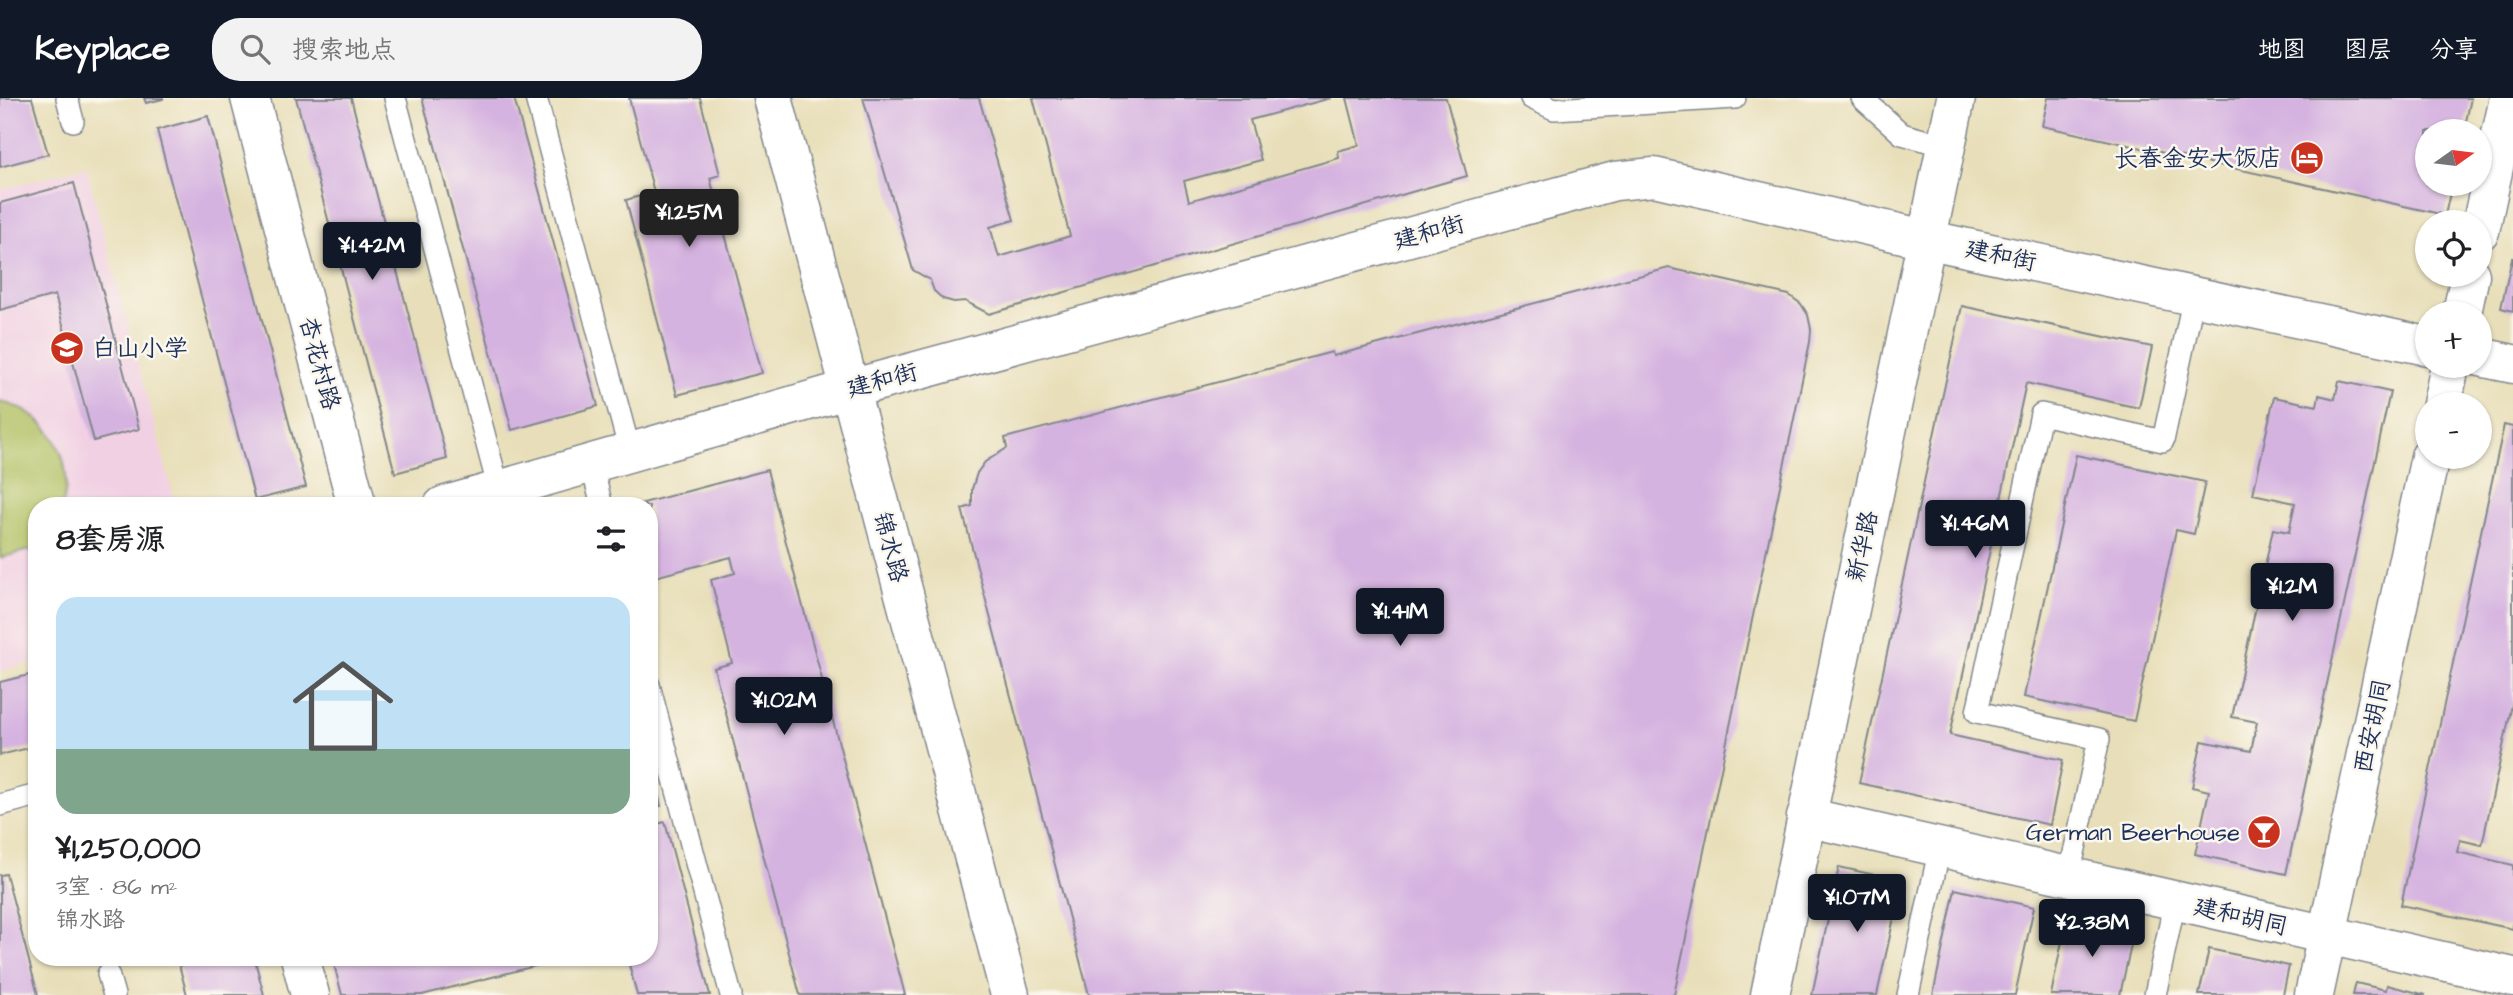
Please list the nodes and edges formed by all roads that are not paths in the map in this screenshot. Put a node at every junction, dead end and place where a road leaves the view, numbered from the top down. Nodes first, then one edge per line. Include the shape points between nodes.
1 (67, 98) edge
2 (250, 98) edge
3 (395, 98) edge
4 (536, 98) edge
5 (773, 98) edge
6 (1531, 98) edge
7 (1735, 98) edge
8 (1863, 98) edge
9 (1956, 98) edge
10 (2509, 98) edge
11 (73, 121) dead end
12 (1945, 146) junction
13 (2485, 210) edge
14 (1926, 239) junction
15 (2193, 296) junction
16 (2415, 343) edge
17 (2492, 360) edge
18 (2513, 364) edge
19 (850, 389) junction
20 (629, 452) junction
21 (591, 463) junction
22 (2427, 469) edge
23 (499, 490) junction
24 (355, 497) edge
25 (475, 497) edge
26 (600, 497) edge
27 (658, 719) edge
28 (28, 797) edge
29 (0, 805) edge
30 (1806, 817) junction
31 (1940, 847) junction
32 (2069, 876) junction
33 (2175, 901) junction
34 (2327, 935) junction
35 (302, 966) edge
36 (108, 974) dead end
37 (2513, 977) edge
38 (114, 995) edge
39 (310, 995) edge
40 (730, 995) edge
41 (1010, 995) edge
42 (1770, 995) edge
43 (1908, 995) edge
44 (2155, 995) edge
45 (2314, 995) edge

1 - 11 lane
2 - 24 street, 杏花村路
3 - 23 lane
4 - 20 lane
5 - 19 street, 锦水路
6 - 7 lane via 1554,110
8 - 12 lane via 1902,134
9 - 12 street, 新华路
10 - 13 street
12 - 14 street, 新华路
14 - 15 street, 建和街
14 - 19 street, 建和街 via 1654,177 1633,178
14 - 30 street, 新华路
15 - 16 street, 建和街
15 - 32 lane via 2163,441 2041,414 1985,672 1977,712 2099,739
17 - 18 street
19 - 20 street, 建和街
19 - 41 street, 锦水路
20 - 21 street, 建和街
21 - 23 street, 建和街
21 - 26 lane
22 - 34 street, 西安胡同
23 - 25 street, 建和街
27 - 40 lane
28 - 29 lane
30 - 31 street, 建和胡同
30 - 42 street, 新华路
31 - 32 street, 建和胡同
31 - 43 lane
32 - 33 street, 建和胡同
33 - 34 street, 建和胡同
33 - 44 lane
34 - 37 street, 建和胡同
34 - 45 street, 西安胡同
35 - 39 street
36 - 38 lane

